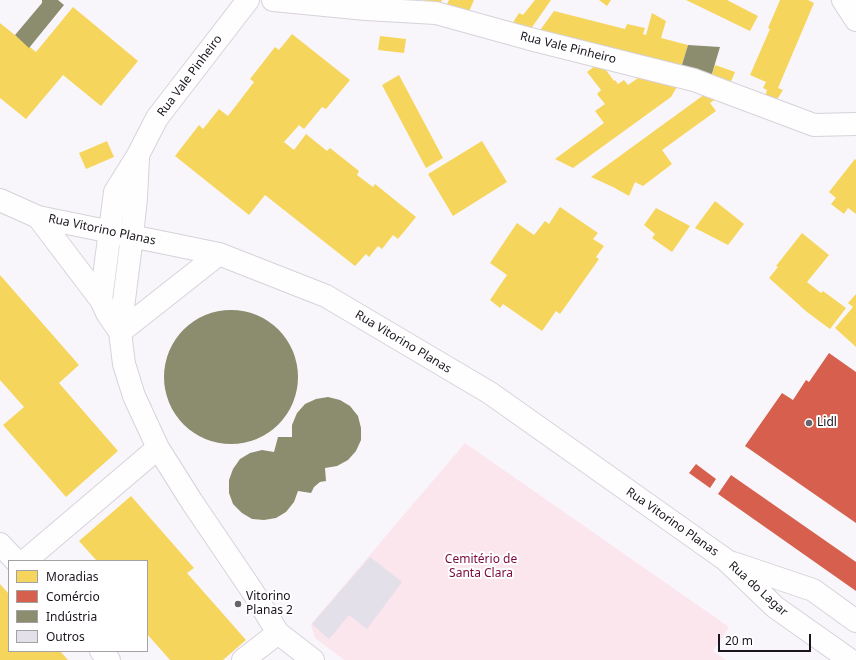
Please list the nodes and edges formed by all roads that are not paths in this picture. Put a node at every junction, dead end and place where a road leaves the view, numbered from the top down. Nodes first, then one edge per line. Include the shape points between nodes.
1 (248, 0) edge
2 (287, 0) edge
3 (843, 0) edge
4 (856, 20) edge
5 (856, 124) edge
6 (138, 155) junction
7 (0, 200) edge
8 (38, 217) junction
9 (110, 232) junction
10 (132, 236) junction
11 (219, 254) junction
12 (101, 300) junction
13 (120, 332) junction
14 (158, 448) junction
15 (0, 544) edge
16 (15, 560) edge
17 (26, 560) edge
18 (726, 560) junction
19 (856, 621) edge
20 (278, 633) junction
21 (102, 652) edge
22 (109, 660) edge
23 (242, 660) edge
24 (313, 660) edge
25 (850, 660) edge

1 - 6 street, Rua Vale Pinheiro via 157,118
2 - 5 street, Rua Vale Pinheiro via 366,9 436,13 694,80 814,124
3 - 4 street
6 - 9 street, Rua Vale Pinheiro via 115,192
6 - 10 street, Rua Vale Pinheiro
7 - 8 street, Rua Vitorino Planas
8 - 9 street, Rua Vitorino Planas
8 - 12 street, Rua Vitorino Planas
9 - 10 street, Rua Vitorino Planas
9 - 12 street, Rua Vale Pinheiro
10 - 11 street, Rua Vitorino Planas
10 - 13 street, Rua Vale Pinheiro
11 - 13 street
11 - 18 street, Rua Vitorino Planas via 326,296 490,393
12 - 13 street, Rua Vitorino Planas
13 - 14 street, Rua Vitorino Planas via 124,364 134,396
14 - 17 street
14 - 20 street, Rua Vitorino Planas
15 - 16 street
18 - 19 street, Rua do Lagar via 813,590
18 - 25 street, Rua do Lagar via 775,607
20 - 23 street
20 - 24 street, Rua Vitorino Planas
21 - 22 street

